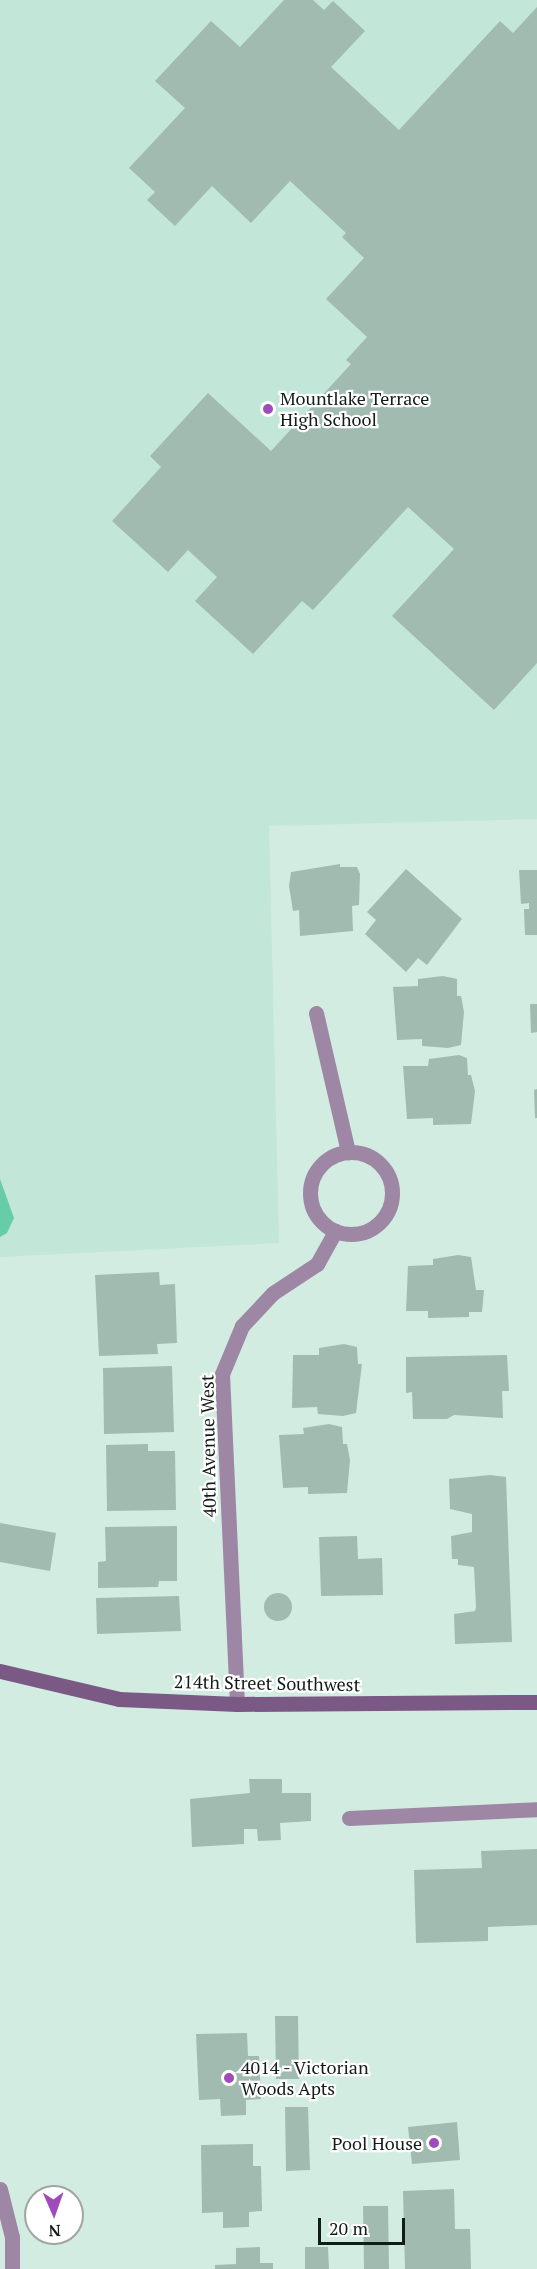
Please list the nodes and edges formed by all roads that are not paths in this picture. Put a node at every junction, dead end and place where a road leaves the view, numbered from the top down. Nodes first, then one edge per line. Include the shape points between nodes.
1 (316, 1013) dead end
2 (348, 1152) junction
3 (335, 1231) junction
4 (0, 1671) edge
5 (537, 1702) edge
6 (237, 1704) junction
7 (537, 1809) edge
8 (349, 1818) dead end
9 (0, 2189) edge
10 (12, 2269) edge

1 - 2 street
2 - 3 street via 330,1157 320,1166 310,1189 316,1214
2 - 3 street via 367,1154 378,1161 392,1183 392,1196 389,1209 372,1228 361,1233
3 - 6 street, 40th Avenue West via 317,1264 273,1293 242,1326 222,1374
4 - 6 street, 214th Street Southwest via 119,1699
5 - 6 street, 214th Street Southwest
7 - 8 street
9 - 10 street via 12,2237

